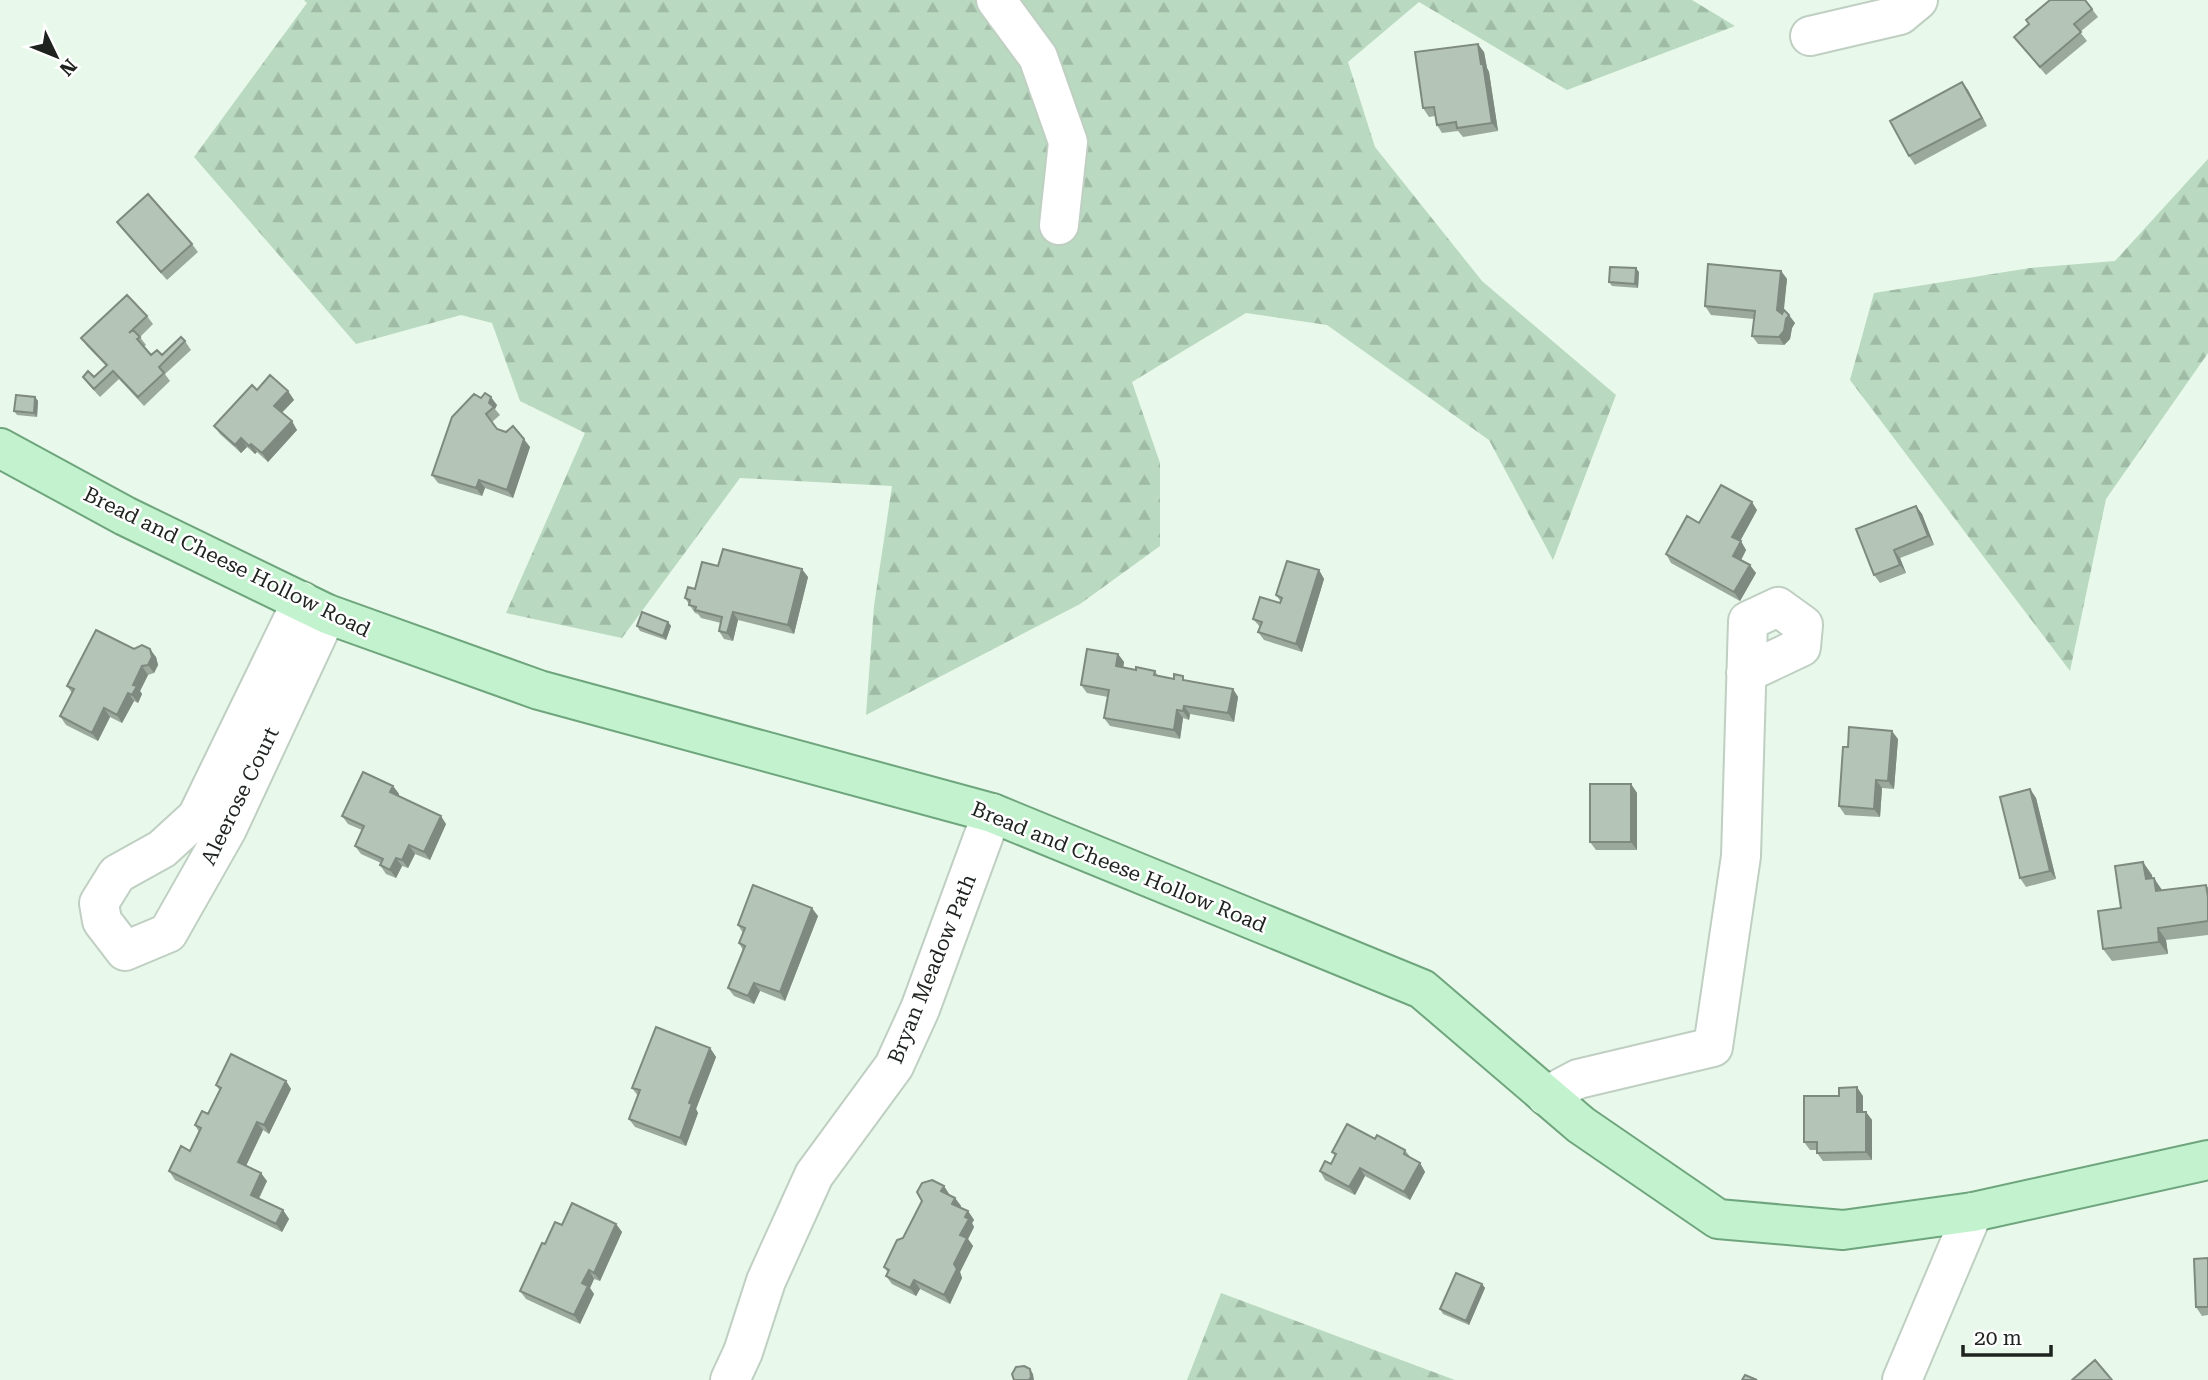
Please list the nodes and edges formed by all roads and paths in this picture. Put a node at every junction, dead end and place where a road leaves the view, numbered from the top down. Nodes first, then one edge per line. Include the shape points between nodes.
1 (996, 0) edge
2 (1918, 0) edge
3 (1810, 36) dead end
4 (1059, 225) dead end
5 (0, 448) edge
6 (314, 608) junction
7 (1746, 673) dead end
8 (992, 813) junction
9 (1546, 1096) junction
10 (2208, 1160) edge
11 (1972, 1212) junction
12 (730, 1380) edge
13 (1902, 1380) edge

1 - 4 street via 1038,57 1068,142
2 - 3 street via 1900,15
5 - 6 main road, Bread and Cheese Hollow Road via 125,516
6 - 6 street, Aleerose Court via 197,817 162,849 117,874 99,903 102,921 125,951 168,933 227,829
6 - 8 main road, Bread and Cheese Hollow Road via 540,690
7 - 9 street via 1741,856 1713,1047 1578,1079
8 - 9 main road, Bread and Cheese Hollow Road via 1422,989
8 - 12 street, Bryan Meadow Path via 920,1009 894,1066 814,1175 766,1281
9 - 11 main road, Bread and Cheese Hollow Road via 1718,1219 1843,1230
10 - 11 main road, Bread and Cheese Hollow Road
11 - 13 street

